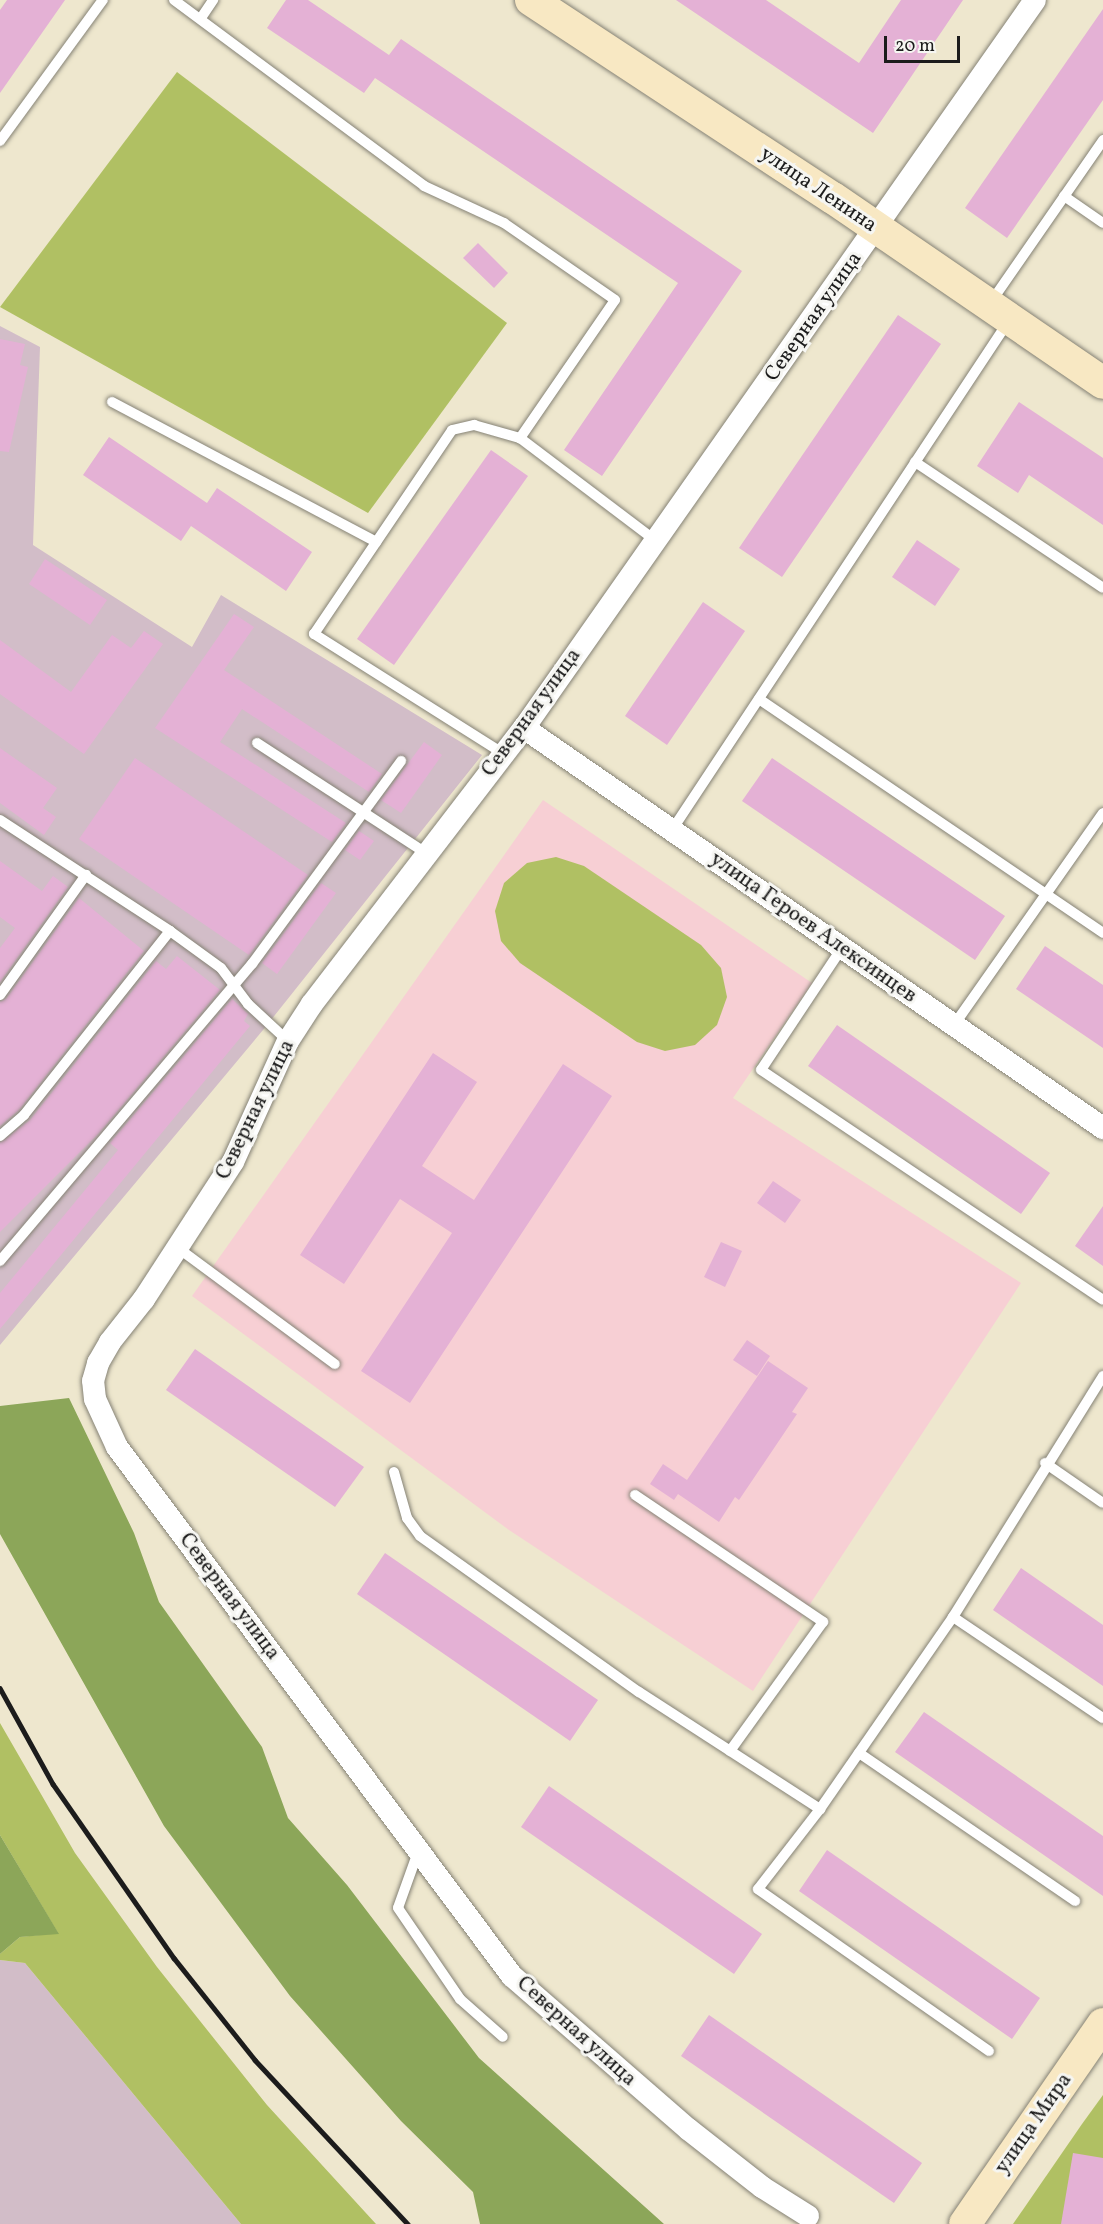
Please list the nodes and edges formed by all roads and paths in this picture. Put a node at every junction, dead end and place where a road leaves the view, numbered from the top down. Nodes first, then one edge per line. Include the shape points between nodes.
1 (103, 0) edge
2 (174, 0) edge
3 (213, 0) edge
4 (531, 0) edge
5 (1035, 0) edge
6 (201, 18) junction
7 (0, 141) edge
8 (1103, 141) edge
9 (1064, 196) junction
10 (1103, 223) edge
11 (877, 229) junction
12 (999, 313) junction
13 (1103, 383) edge
14 (112, 402) dead end
15 (520, 438) junction
16 (915, 462) junction
17 (656, 541) junction
18 (376, 542) junction
19 (1103, 588) edge
20 (759, 699) junction
21 (524, 728) junction
22 (257, 743) dead end
23 (504, 754) junction
24 (401, 761) dead end
25 (363, 813) junction
26 (1103, 813) edge
27 (0, 820) edge
28 (672, 830) junction
29 (426, 853) junction
30 (86, 875) junction
31 (1046, 894) junction
32 (170, 930) junction
33 (1103, 933) edge
34 (842, 948) junction
35 (234, 985) junction
36 (0, 996) edge
37 (954, 1025) junction
38 (288, 1041) junction
39 (1103, 1128) edge
40 (0, 1136) edge
41 (178, 1248) junction
42 (0, 1261) edge
43 (1103, 1300) edge
44 (335, 1365) dead end
45 (1103, 1376) edge
46 (1045, 1463) junction
47 (394, 1472) dead end
48 (634, 1495) dead end
49 (1103, 1503) edge
50 (953, 1617) junction
51 (1103, 1718) edge
52 (730, 1751) junction
53 (859, 1753) junction
54 (820, 1809) junction
55 (419, 1851) junction
56 (1075, 1901) dead end
57 (1103, 2024) edge
58 (503, 2037) dead end
59 (988, 2051) dead end
60 (808, 2216) dead end
61 (965, 2224) edge

1 - 7 lane
2 - 6 lane
3 - 6 lane
4 - 11 street, улица Ленина
5 - 11 street, Северная улица
6 - 15 lane via 424,186 504,223 615,300
8 - 9 lane
9 - 10 lane
9 - 12 lane
11 - 12 street, улица Ленина
11 - 17 street, Северная улица
12 - 13 street, улица Ленина
12 - 16 lane via 993,340
14 - 18 lane
15 - 17 lane
15 - 18 lane via 474,425 452,430
16 - 19 lane
16 - 20 lane
17 - 21 street, Северная улица
18 - 23 lane via 314,634
20 - 28 lane
20 - 31 lane
21 - 23 street, Северная улица
21 - 28 street, улица Героев Алексинцев
22 - 25 lane
23 - 29 street, Северная улица
24 - 25 lane
25 - 29 lane
25 - 35 lane
26 - 31 lane
27 - 30 lane
28 - 34 street, улица Героев Алексинцев
29 - 38 street, Северная улица
30 - 32 lane
30 - 36 lane
31 - 33 lane
31 - 37 lane
32 - 35 lane via 220,968
32 - 40 lane via 24,1115
34 - 37 street, улица Героев Алексинцев
34 - 43 lane via 760,1070
35 - 38 lane via 248,1004
35 - 42 lane
37 - 39 street, улица Героев Алексинцев
38 - 41 street, Северная улица via 233,1162
41 - 44 lane
41 - 55 street, Северная улица via 98,1363 93,1381 105,1426
45 - 46 lane
46 - 49 lane
46 - 50 lane
47 - 52 lane via 407,1518 420,1536 639,1692
48 - 52 lane via 823,1622
50 - 51 lane
50 - 53 lane
52 - 54 lane
53 - 54 lane
53 - 56 lane
54 - 59 lane via 759,1889
55 - 58 lane via 398,1908 460,1999
55 - 60 street, Северная улица via 512,1976 534,1997 688,2129 762,2187
57 - 61 street, улица Мира

